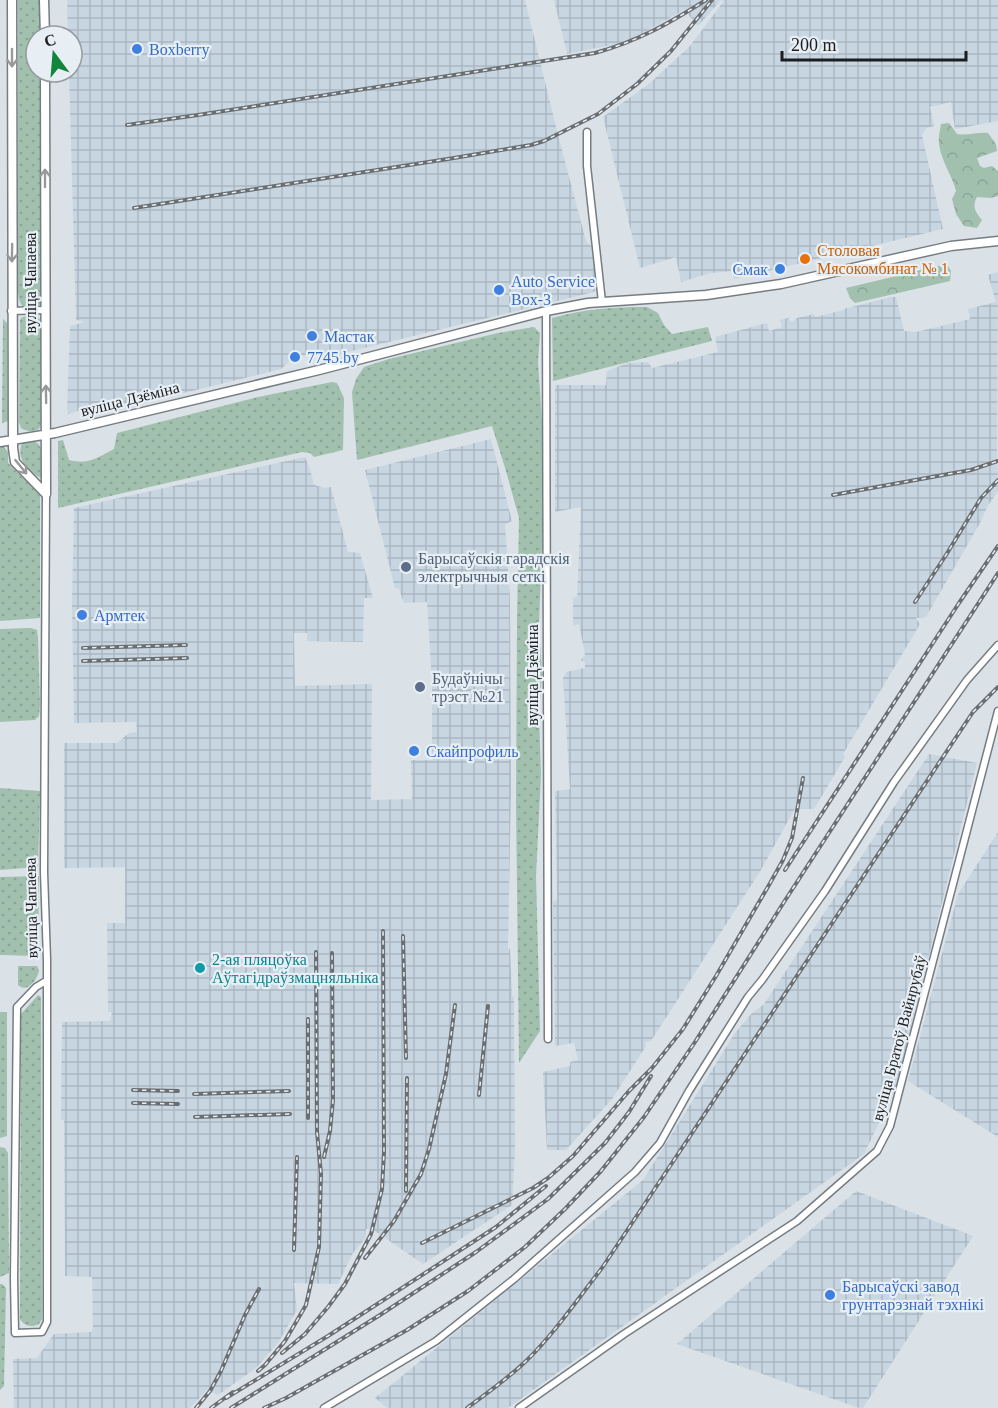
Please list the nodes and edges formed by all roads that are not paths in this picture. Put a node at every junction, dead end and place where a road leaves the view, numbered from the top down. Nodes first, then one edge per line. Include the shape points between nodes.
1 (12, 0) edge
2 (44, 0) edge
3 (45, 24) edge
4 (45, 84) edge
5 (587, 132) dead end
6 (998, 242) edge
7 (603, 302) junction
8 (45, 310) junction
9 (11, 311) junction
10 (546, 311) junction
11 (46, 434) junction
12 (13, 439) junction
13 (0, 442) edge
14 (46, 494) junction
15 (998, 645) edge
16 (998, 711) edge
17 (46, 981) junction
18 (548, 1040) dead end
19 (324, 1408) edge
20 (519, 1408) edge

1 -> 9 main road, вуліца Чапаева
2 - 3 main road
8 -> 4 main road, вуліца Чапаева
5 - 7 street via 587,166
6 - 7 main road, вуліца Дзёміна via 951,246 760,288
7 - 10 main road, вуліца Дзёміна
8 - 9 street
11 -> 8 main road, вуліца Чапаева
9 - 12 main road, вуліца Чапаева
10 - 11 main road, вуліца Дзёміна via 348,364
10 - 18 street, вуліца Дзёміна
11 - 12 main road, вуліца Дзёміна
11 - 14 main road, вуліца Чапаева
12 - 13 main road, вуліца Дзёміна
12 -> 14 main road, вуліца Чапаева via 15,462
14 - 17 street, вуліца Чапаева
15 - 19 street via 967,680 894,782 825,891 748,997 660,1143 635,1172 514,1279 436,1341
16 - 20 street, вуліца Братоў Вайнрубаў via 890,1126 877,1151 797,1221
17 - 17 street, вуліца Чапаева via 47,1322 42,1332 15,1333 17,1007

